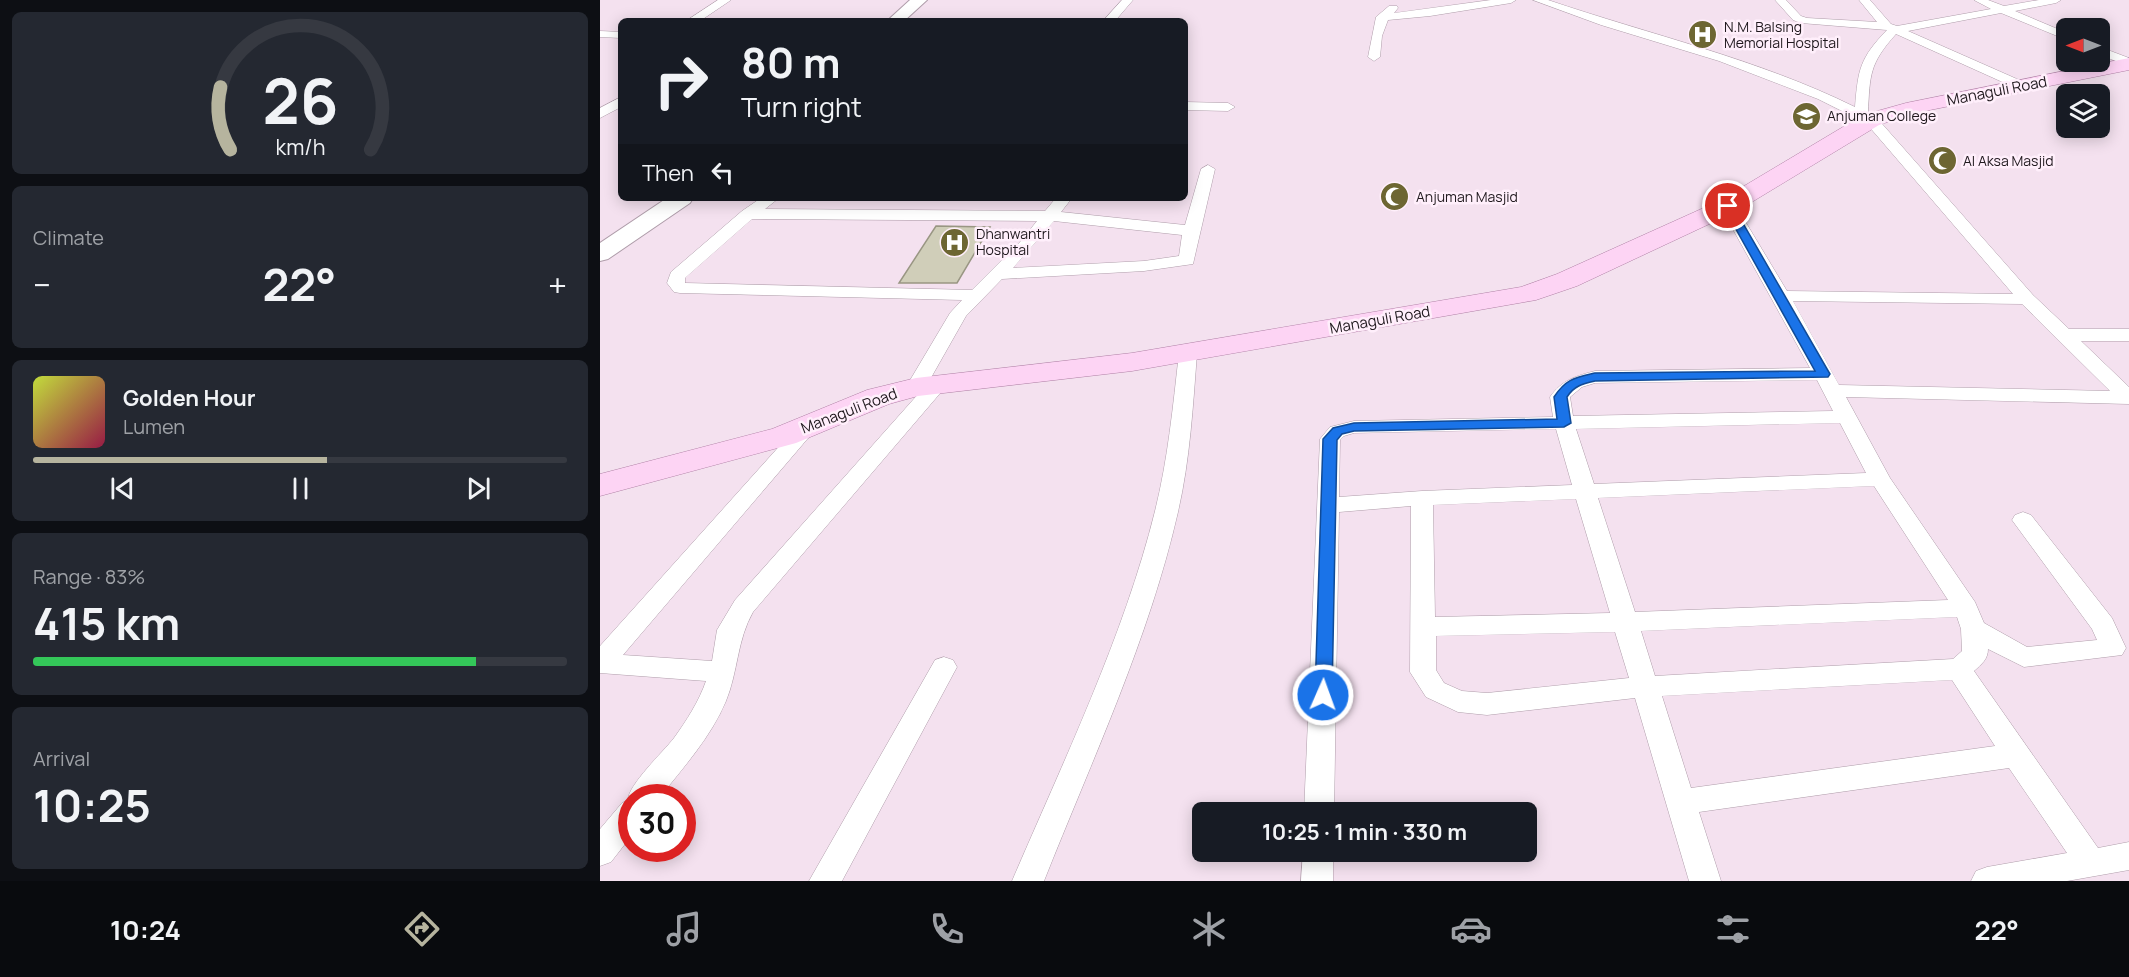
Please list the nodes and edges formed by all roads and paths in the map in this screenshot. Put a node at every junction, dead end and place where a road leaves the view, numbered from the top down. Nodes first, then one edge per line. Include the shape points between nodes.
1 (726, 0) edge
2 (919, 0) edge
3 (1128, 0) edge
4 (1511, 0) edge
5 (1538, 0) edge
6 (1780, 0) edge
7 (1864, 0) edge
8 (1980, 0) edge
9 (2056, 0) edge
10 (1399, 5) dead end
11 (2004, 11) junction
12 (1382, 17) junction
13 (697, 18) edge
14 (899, 18) edge
15 (1112, 18) edge
16 (1891, 28) junction
17 (2056, 32) edge
18 (600, 34) edge
19 (618, 35) edge
20 (2110, 55) edge
21 (1374, 57) dead end
22 (2129, 63) edge
23 (2022, 86) junction
24 (618, 103) edge
25 (1188, 106) edge
26 (1228, 107) dead end
27 (600, 114) edge
28 (1866, 118) junction
29 (1208, 170) dead end
30 (678, 201) edge
31 (767, 201) edge
32 (865, 201) edge
33 (966, 201) edge
34 (1062, 201) edge
35 (1728, 206) junction
36 (748, 214) junction
37 (854, 214) junction
38 (955, 214) junction
39 (1050, 216) junction
40 (1191, 231) junction
41 (600, 254) edge
42 (996, 274) junction
43 (975, 295) junction
44 (1781, 296) junction
45 (2026, 299) junction
46 (2066, 335) junction
47 (2129, 335) edge
48 (1188, 353) junction
49 (1828, 383) junction
50 (927, 386) junction
51 (2129, 397) edge
52 (1847, 417) junction
53 (1564, 423) junction
54 (808, 426) junction
55 (1880, 480) junction
56 (600, 485) edge
57 (1587, 491) junction
58 (1422, 498) junction
59 (1330, 506) junction
60 (2024, 520) dead end
61 (1970, 618) junction
62 (1625, 622) junction
63 (1423, 627) junction
64 (600, 663) edge
65 (944, 667) dead end
66 (1959, 669) junction
67 (723, 672) junction
68 (1644, 687) junction
69 (2016, 755) junction
70 (653, 784) edge
71 (1319, 802) edge
72 (1679, 802) junction
73 (618, 830) edge
74 (600, 852) edge
75 (2129, 856) edge
76 (1318, 862) edge
77 (2091, 863) junction
78 (825, 881) edge
79 (1028, 881) edge
80 (1317, 881) edge
81 (1705, 881) edge
82 (1987, 881) edge

1 - 13 street
2 - 14 street
3 - 15 street
4 - 12 street
5 - 28 street via 1723,58 1813,92
6 - 16 street via 1805,21
7 - 16 street
8 - 11 street
9 - 11 street
10 - 12 street
11 - 16 street
11 - 17 street
12 - 21 street
16 - 23 street
16 - 28 street via 1864,72
18 - 19 street
20 - 22 street
22 - 23 main road, Managuli Road
23 - 28 main road, Managuli Road
24 - 27 street
25 - 26 street
28 - 35 main road, Managuli Road
28 - 45 street
29 - 40 street
30 - 41 street
31 - 36 street
32 - 37 street
33 - 38 street
34 - 39 street
35 - 44 street
35 - 48 main road, Managuli Road via 1576,276 1526,294
36 - 37 street
36 - 43 street via 677,276 680,288
37 - 38 street
38 - 39 street
39 - 40 street
39 - 42 street
40 - 42 street via 1187,260
42 - 43 street
43 - 50 street via 959,313
44 - 45 street
44 - 49 street
45 - 46 street
46 - 47 street
46 - 51 street
48 - 50 main road, Managuli Road
48 - 79 street via 1181,427 1161,532 1107,690
49 - 51 street
49 - 52 street
49 - 53 street via 1595,377 1576,382 1560,397
50 - 54 main road, Managuli Road via 878,397
50 - 67 street via 744,606 730,630
52 - 53 street
52 - 55 street
53 - 57 street
53 - 59 street via 1354,427 1338,431 1330,439
54 - 56 main road, Managuli Road via 784,436
54 - 64 street
55 - 57 street
55 - 61 street
57 - 58 street
57 - 62 street
58 - 59 street
58 - 63 street
59 - 71 street
60 - 61 street via 2103,625 2113,648 2024,657
61 - 62 street
61 - 66 street via 1975,655
62 - 63 street
62 - 68 street
63 - 68 street via 1423,672 1435,690 1458,700 1487,704
64 - 67 street
65 - 78 street
66 - 68 street
66 - 69 street
67 - 70 street via 712,702
68 - 72 street
69 - 72 street
69 - 77 street
72 - 81 street
73 - 74 street
75 - 77 street
76 - 80 street
77 - 82 street

